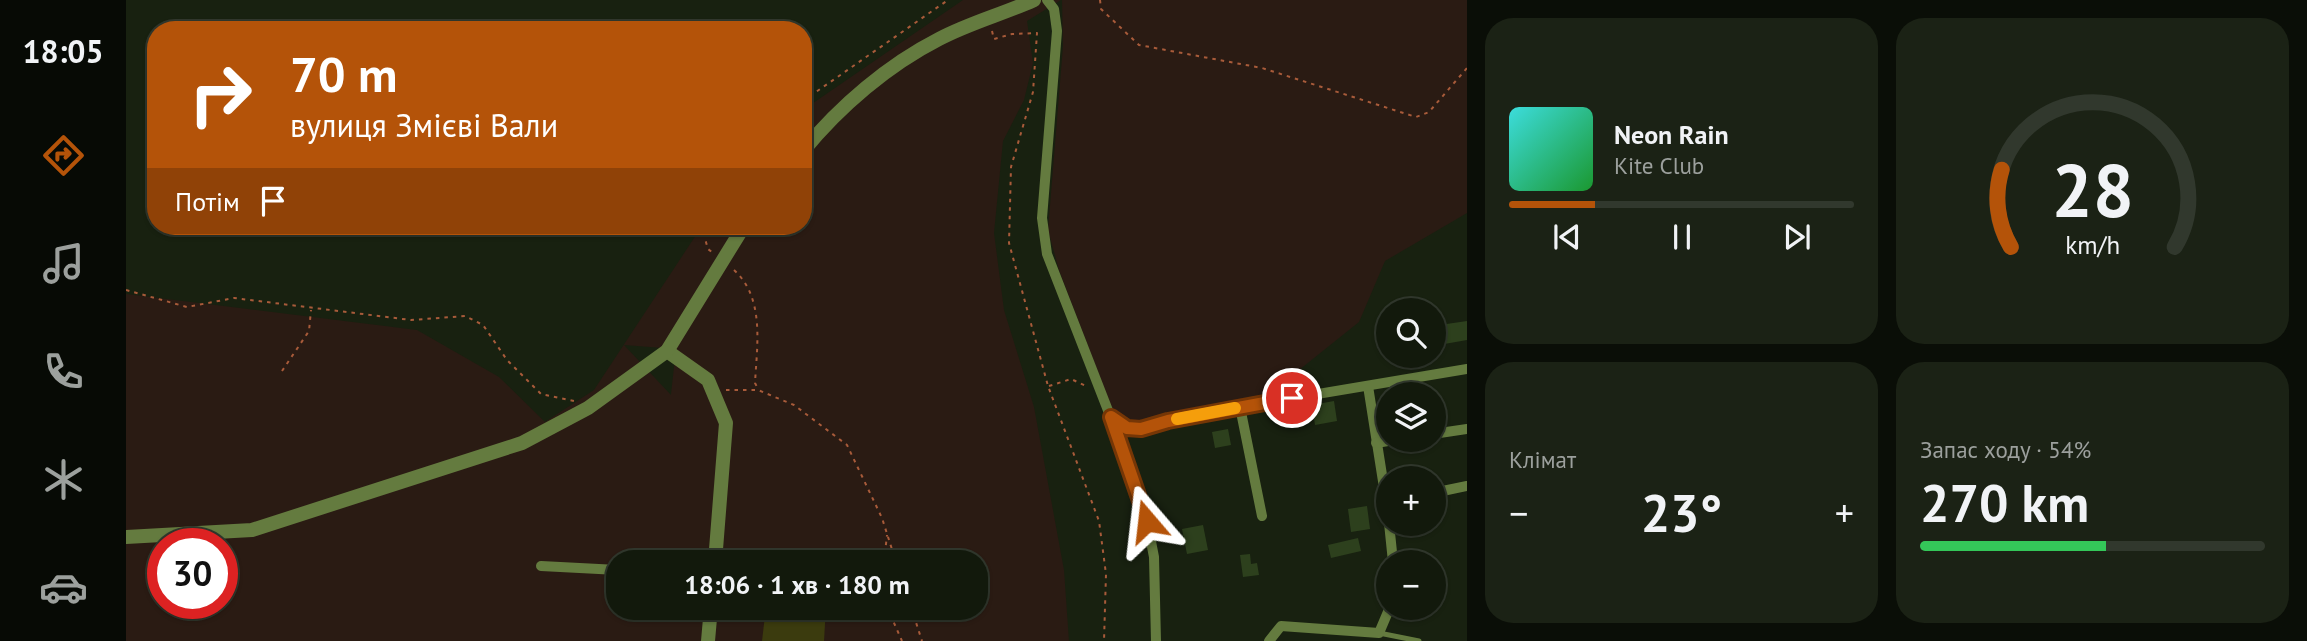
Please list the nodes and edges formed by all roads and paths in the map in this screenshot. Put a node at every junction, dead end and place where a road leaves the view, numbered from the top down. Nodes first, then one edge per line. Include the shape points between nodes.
1 (948, 0) edge
2 (1034, 0) edge
3 (1046, 0) edge
4 (1100, 0) edge
5 (989, 20) junction
6 (1467, 68) edge
7 (812, 95) edge
8 (812, 140) edge
9 (704, 235) edge
10 (738, 235) edge
11 (723, 260) junction
12 (126, 290) edge
13 (311, 309) junction
14 (667, 351) junction
15 (1467, 369) edge
16 (282, 370) dead end
17 (1048, 386) junction
18 (1368, 386) junction
19 (758, 390) junction
20 (713, 392) junction
21 (1098, 392) junction
22 (1240, 407) junction
23 (588, 408) junction
24 (1111, 417) junction
25 (1467, 429) edge
26 (1446, 432) edge
27 (1376, 443) edge
28 (1467, 486) edge
29 (1446, 490) edge
30 (1262, 516) dead end
31 (888, 534) junction
32 (126, 537) edge
33 (716, 550) edge
34 (886, 550) edge
35 (893, 550) edge
36 (541, 566) dead end
37 (606, 569) edge
38 (710, 620) edge
39 (893, 620) edge
40 (915, 620) edge
41 (1384, 620) edge
42 (1379, 633) junction
43 (708, 641) edge
44 (902, 641) edge
45 (922, 641) edge
46 (1104, 641) edge
47 (1156, 641) edge
48 (1269, 641) edge
49 (1419, 641) edge

1 - 7 path
2 - 5 street
3 - 21 street via 1054,9 1057,31 1042,218 1047,254
4 - 6 path via 1101,9 1139,45 1262,68 1416,117 1429,112
5 - 8 street via 941,37 876,79
5 - 17 path via 994,39 1037,33 1033,92 1011,167 1009,243
9 - 11 path via 708,249
10 - 11 street
11 - 14 street
11 - 19 path via 745,280 758,319
12 - 13 path via 187,307 234,298
13 - 16 path via 309,331
13 - 23 path via 428,321 466,316 483,325 507,360 541,394 568,397
14 - 20 street via 708,380
14 - 23 street
15 - 18 street
17 - 21 path via 1072,379
17 - 46 path via 1099,521 1105,574
18 - 22 street
18 - 27 street
19 - 20 path
19 - 31 path via 794,405 848,445
20 - 33 street via 726,423
21 - 24 street
22 - 24 street via 1141,429 1127,428
22 - 30 street
23 - 32 street via 522,443 252,530
24 - 47 street via 1147,521 1154,557
25 - 26 street
28 - 29 street
31 - 34 path
31 - 35 path
36 - 37 street
38 - 43 street
39 - 44 path
40 - 45 path
41 - 42 street
42 - 48 street via 1281,626
42 - 49 lane

